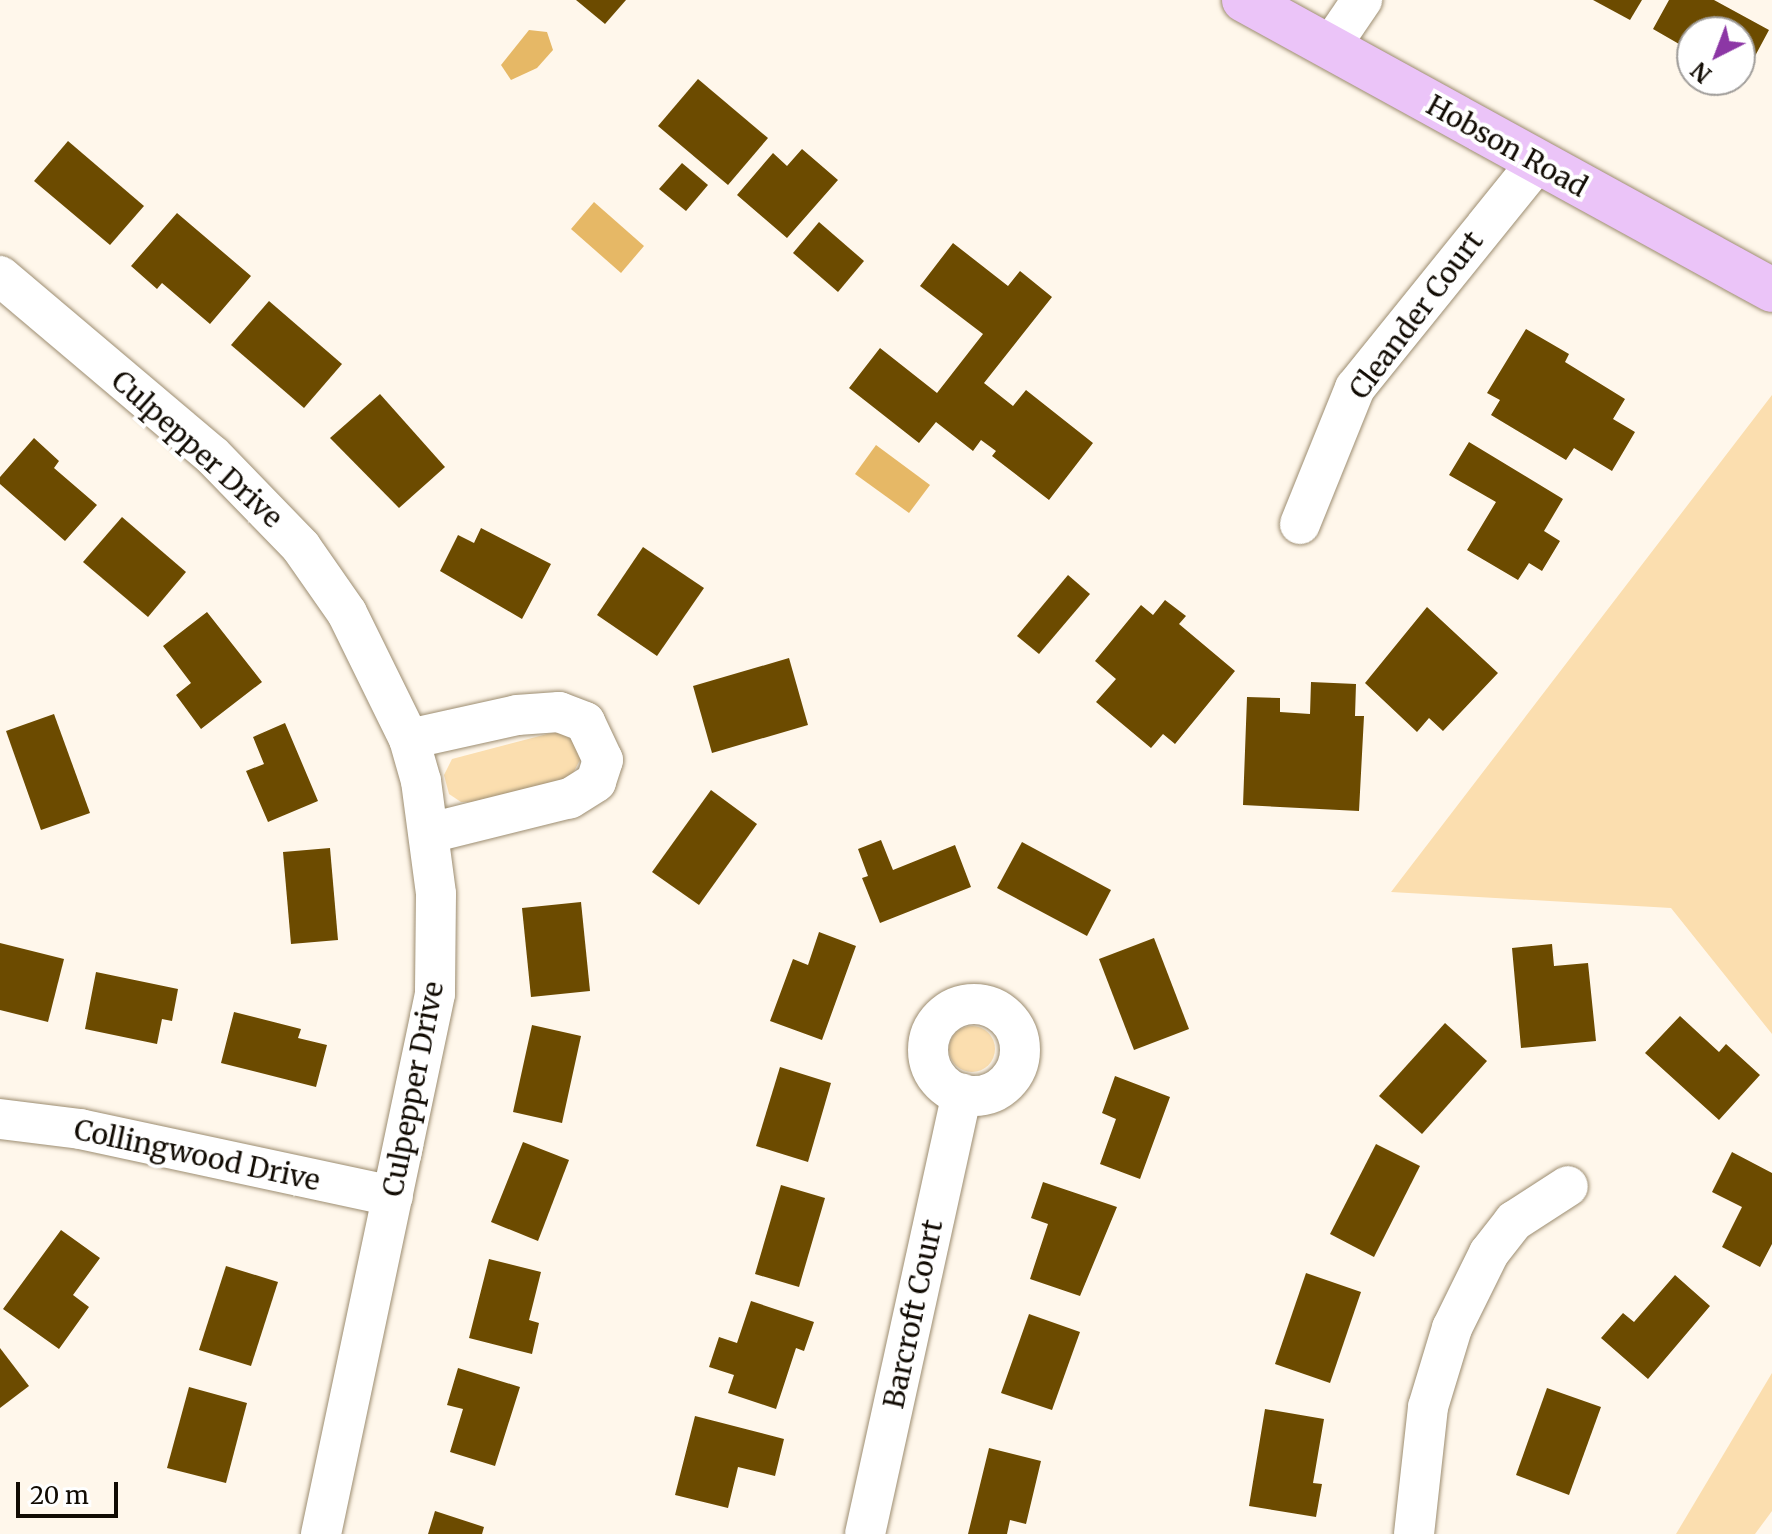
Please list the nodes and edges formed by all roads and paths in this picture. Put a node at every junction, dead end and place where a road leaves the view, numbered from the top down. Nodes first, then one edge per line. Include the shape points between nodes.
1 (1244, 0) edge
2 (1362, 0) edge
3 (1330, 47) junction
4 (1536, 164) junction
5 (0, 276) edge
6 (1772, 290) edge
7 (1300, 524) dead end
8 (409, 739) junction
9 (430, 833) junction
10 (962, 1094) dead end
11 (0, 1119) edge
12 (1568, 1186) dead end
13 (393, 1196) junction
14 (321, 1534) edge
15 (865, 1534) edge
16 (1414, 1534) edge

1 - 3 main road, Hobson Road
2 - 3 street
3 - 4 main road, Hobson Road
4 - 6 main road, Hobson Road
4 - 7 street, Cleander Court via 1355,388
5 - 8 street, Culpepper Drive via 267,508 347,613
8 - 9 street, Culpepper Drive
8 - 9 street via 517,715 559,712 585,722 603,760 596,782 570,798
9 - 13 street, Culpepper Drive via 437,916 435,994
10 - 15 street, Barcroft Court
11 - 13 street, Collingwood Drive via 80,1129
12 - 16 street via 1514,1221 1489,1253 1452,1328 1428,1407
13 - 14 street, Culpepper Drive

